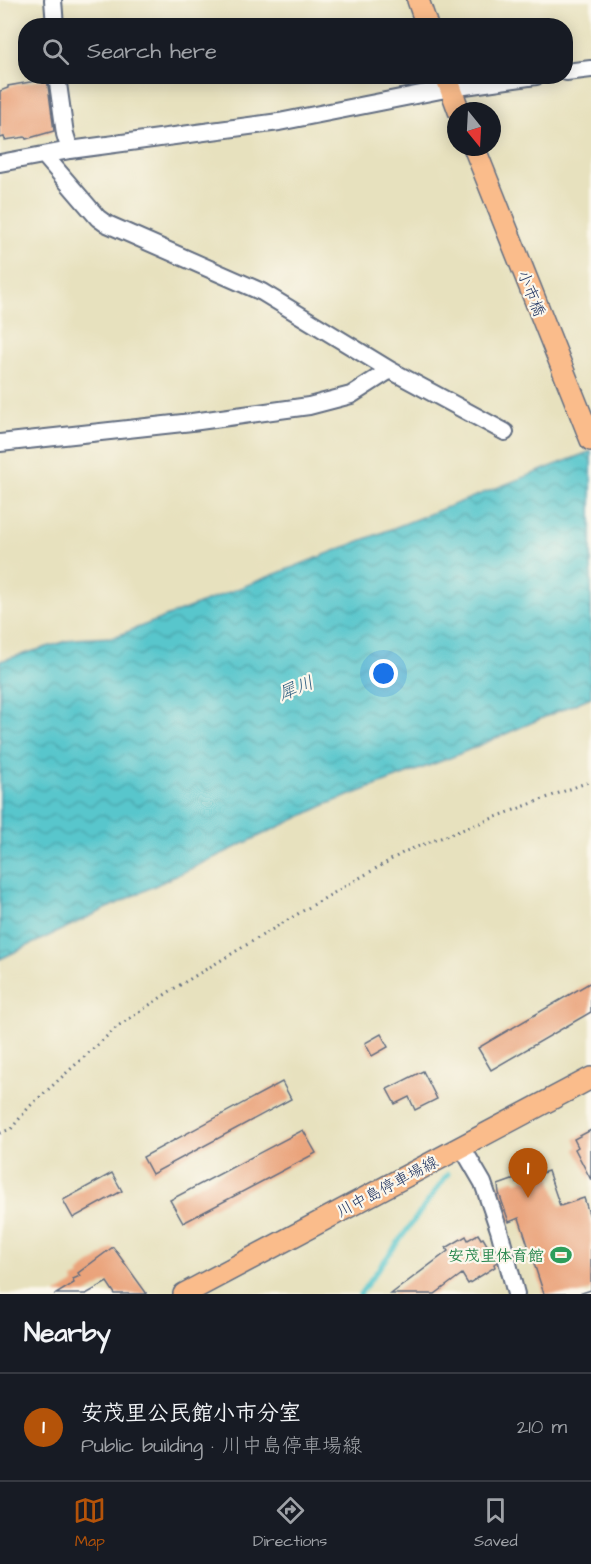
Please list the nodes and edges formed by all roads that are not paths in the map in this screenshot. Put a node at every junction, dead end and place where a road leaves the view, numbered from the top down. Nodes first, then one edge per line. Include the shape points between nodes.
1 (53, 0) edge
2 (418, 0) edge
3 (54, 18) edge
4 (424, 18) edge
5 (591, 69) edge
6 (573, 71) edge
7 (58, 84) edge
8 (497, 84) edge
9 (453, 93) edge
10 (70, 150) junction
11 (44, 155) junction
12 (478, 156) edge
13 (0, 163) edge
14 (390, 370) junction
15 (505, 432) dead end
16 (591, 440) edge
17 (0, 443) edge
18 (591, 1078) edge
19 (462, 1147) junction
20 (514, 1293) edge
21 (184, 1294) edge

1 - 3 street
2 - 4 main road
5 - 6 street
7 - 10 street
8 - 9 street
9 - 10 street via 279,122
10 - 11 street
11 - 13 street
11 - 14 street via 105,223 262,292
12 - 16 main road, 小市橋
14 - 15 street
14 - 17 street via 351,395 309,406
18 - 19 main road, 川中島停車場線
19 - 20 street via 483,1183
19 - 21 main road, 川中島停車場線

